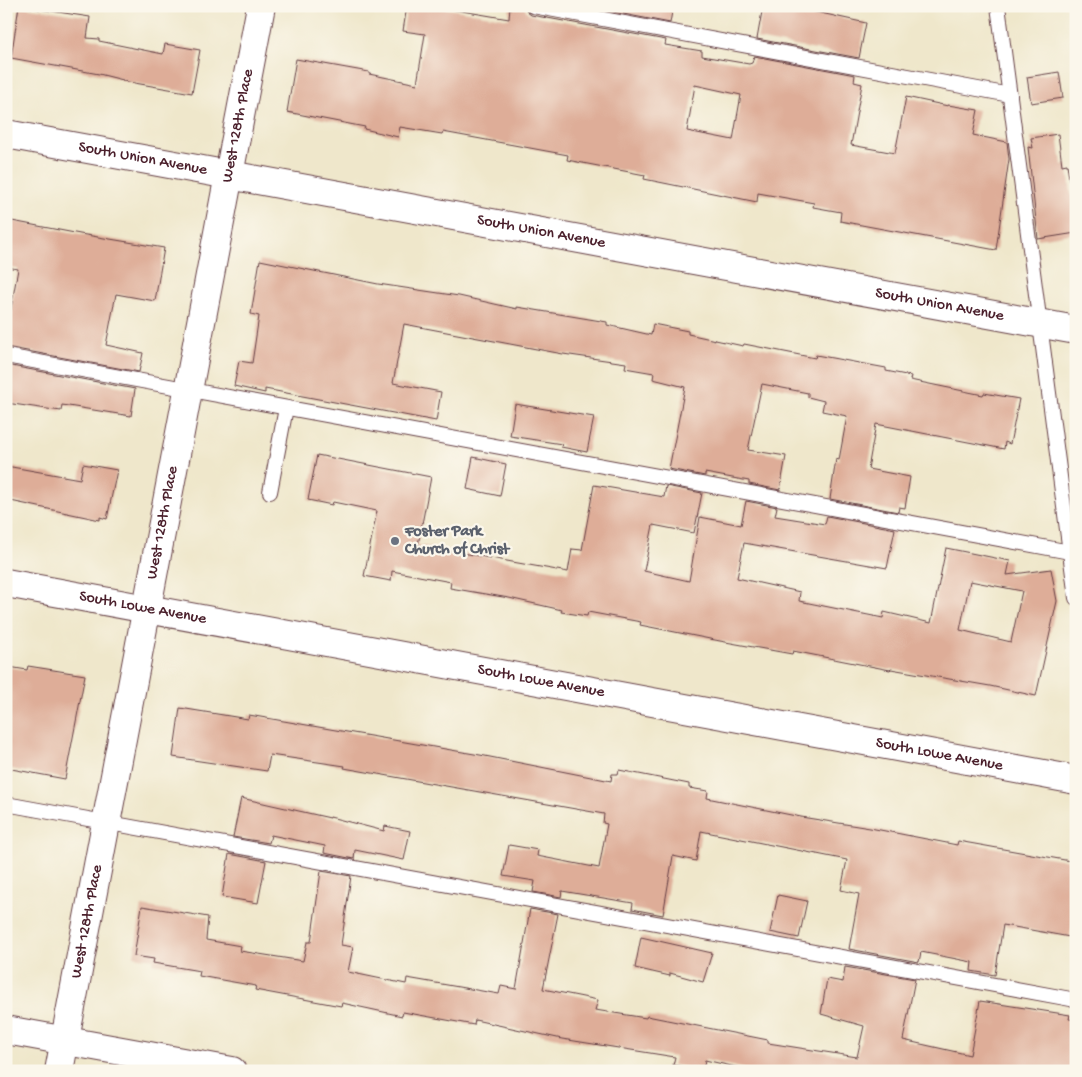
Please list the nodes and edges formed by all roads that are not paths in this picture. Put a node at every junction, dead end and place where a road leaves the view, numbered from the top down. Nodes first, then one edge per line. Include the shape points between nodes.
1 (261, 6) edge
2 (533, 6) edge
3 (998, 6) edge
4 (1010, 94) junction
5 (6, 134) edge
6 (229, 176) junction
7 (1039, 323) junction
8 (1076, 330) edge
9 (6, 356) edge
10 (188, 389) junction
11 (286, 408) junction
12 (270, 492) dead end
13 (1070, 552) junction
14 (6, 583) edge
15 (1076, 598) edge
16 (147, 609) junction
17 (1076, 780) edge
18 (6, 804) edge
19 (106, 822) junction
20 (1076, 1000) edge
21 (6, 1030) edge
22 (65, 1040) junction
23 (59, 1071) edge
24 (232, 1071) edge

1 - 6 street, West 128th Place
2 - 4 lane
3 - 4 lane
4 - 7 lane
5 - 6 street, South Union Avenue
6 - 7 street, South Union Avenue
6 - 10 street, West 128th Place
7 - 8 street, South Union Avenue
7 - 13 lane
9 - 10 lane
10 - 11 lane
10 - 16 street, West 128th Place
11 - 12 lane
11 - 13 lane
13 - 15 lane
14 - 16 street, South Lowe Avenue
16 - 17 street, South Lowe Avenue
16 - 19 street, West 128th Place
18 - 19 lane
19 - 20 lane
19 - 22 street, West 128th Place
21 - 22 street
22 - 23 street, West 128th Place
22 - 24 street

